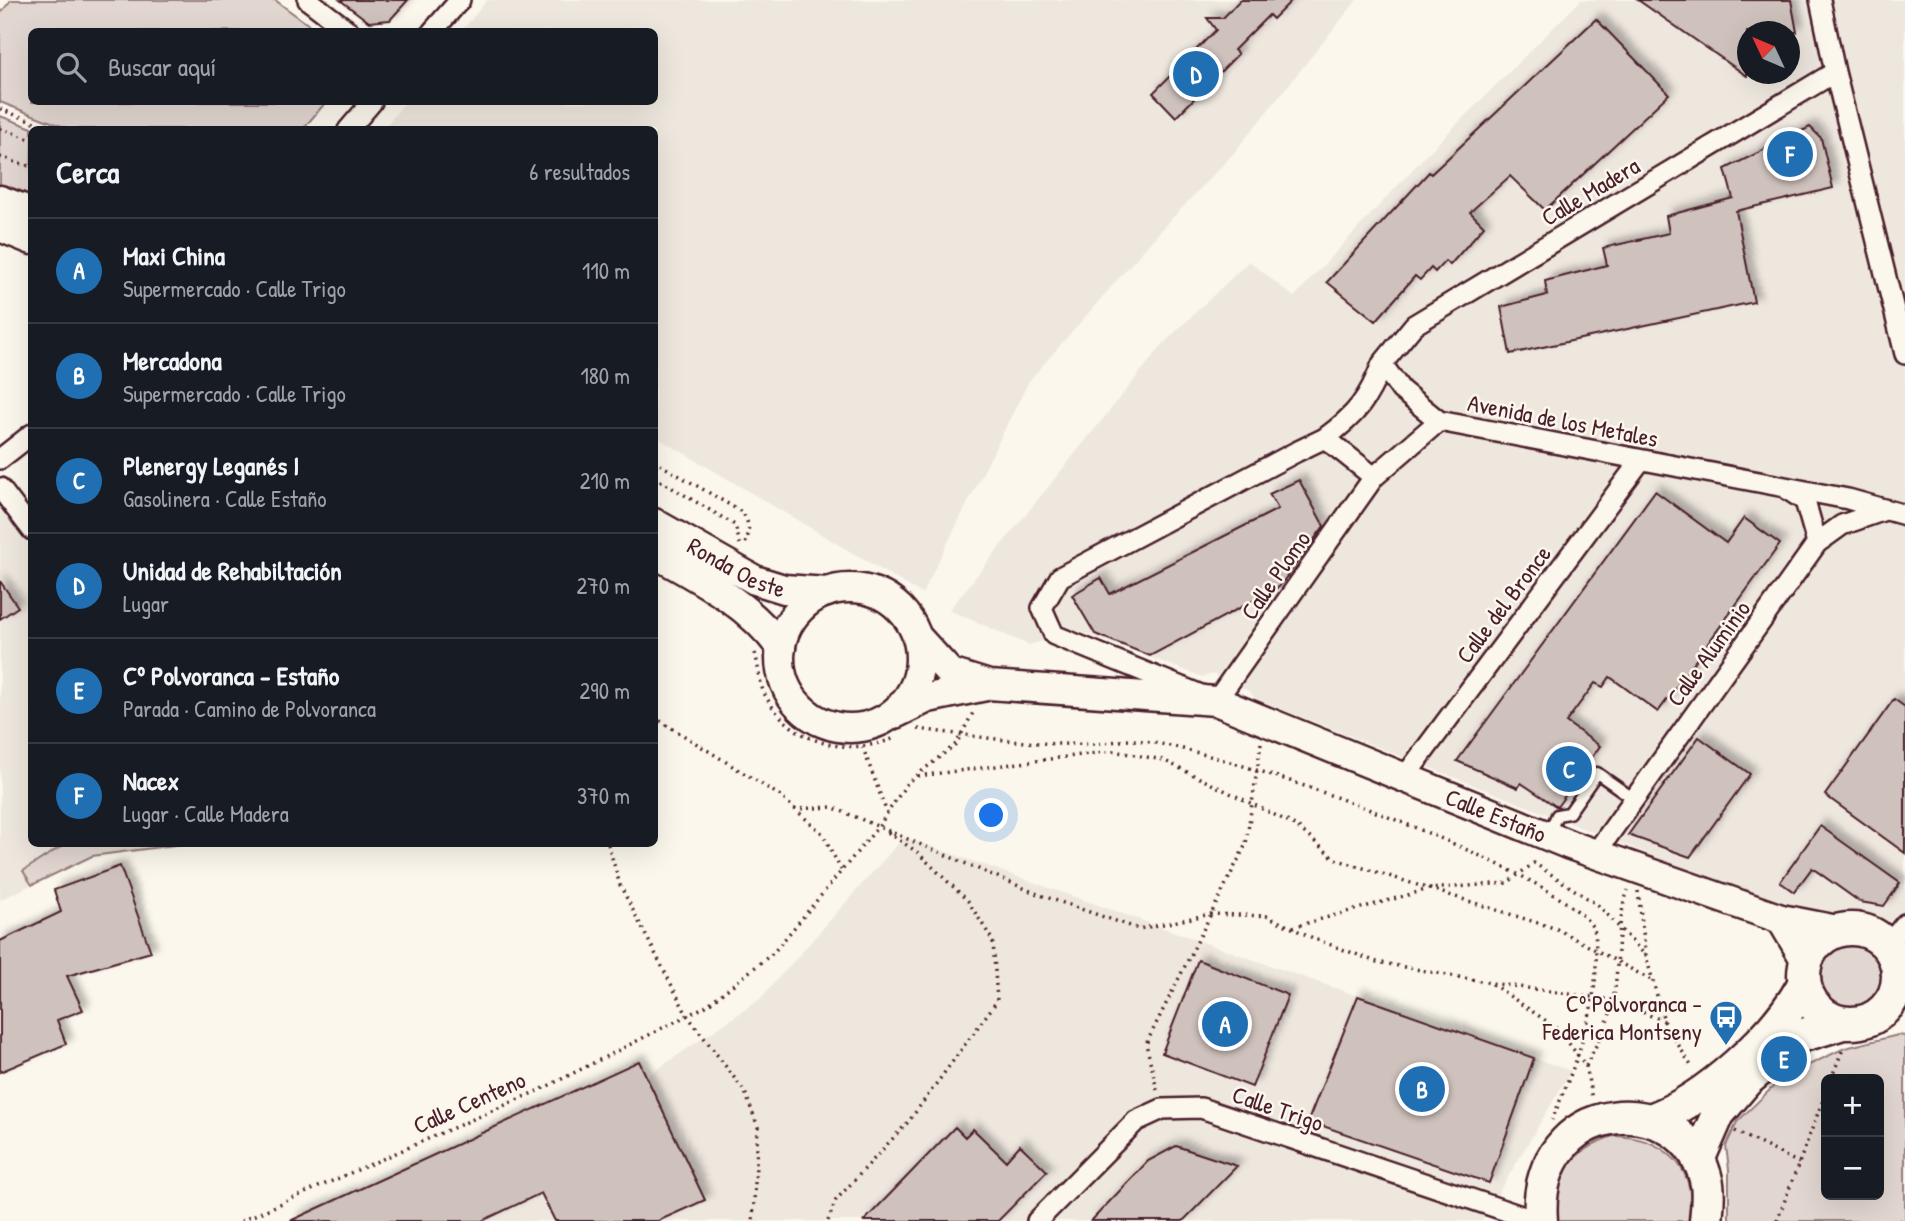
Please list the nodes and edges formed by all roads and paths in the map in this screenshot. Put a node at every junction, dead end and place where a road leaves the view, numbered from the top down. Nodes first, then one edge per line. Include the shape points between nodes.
1 (308, 0) edge
2 (460, 0) edge
3 (1820, 0) edge
4 (345, 28) edge
5 (436, 28) edge
6 (1835, 72) junction
7 (369, 105) edge
8 (0, 108) edge
9 (45, 126) edge
10 (351, 126) edge
11 (0, 128) edge
12 (28, 139) edge
13 (0, 157) edge
14 (28, 166) edge
15 (0, 200) edge
16 (28, 210) edge
17 (0, 227) edge
18 (28, 238) edge
19 (1905, 354) edge
20 (1382, 364) junction
21 (1439, 421) junction
22 (1325, 439) junction
23 (28, 443) edge
24 (0, 459) edge
25 (1641, 460) junction
26 (658, 462) edge
27 (1374, 477) junction
28 (658, 479) edge
29 (1783, 487) junction
30 (0, 488) edge
31 (1885, 510) junction
32 (1905, 515) edge
33 (28, 525) edge
34 (658, 525) edge
35 (1817, 543) junction
36 (658, 555) edge
37 (827, 592) junction
38 (918, 638) junction
39 (752, 644) dead end
40 (781, 648) junction
41 (989, 685) junction
42 (1216, 701) junction
43 (658, 719) edge
44 (1264, 720) junction
45 (894, 726) junction
46 (915, 728) dead end
47 (961, 735) junction
48 (860, 740) dead end
49 (862, 747) junction
50 (1257, 769) junction
51 (916, 776) junction
52 (1404, 778) junction
53 (1634, 799) junction
54 (1252, 802) junction
55 (794, 808) junction
56 (887, 813) junction
57 (879, 825) junction
58 (1548, 836) junction
59 (609, 847) edge
60 (1595, 853) junction
61 (1635, 868) junction
62 (841, 871) junction
63 (1518, 875) junction
64 (1429, 889) junction
65 (1211, 914) junction
66 (1780, 919) junction
67 (1291, 928) junction
68 (1619, 928) junction
69 (1837, 930) junction
70 (1596, 949) junction
71 (1899, 954) edge
72 (1646, 956) junction
73 (1617, 959) junction
74 (1805, 972) junction
75 (1653, 981) junction
76 (1491, 983) junction
77 (1592, 997) junction
78 (1612, 1000) junction
79 (687, 1015) junction
80 (1905, 1019) edge
81 (1664, 1021) junction
82 (1853, 1027) junction
83 (1578, 1055) junction
84 (1586, 1066) junction
85 (1833, 1074) edge
86 (1696, 1075) dead end
87 (1592, 1104) dead end
88 (1821, 1105) edge
89 (1162, 1110) junction
90 (1650, 1120) junction
91 (1730, 1124) dead end
92 (1550, 1125) dead end
93 (1698, 1160) junction
94 (1799, 1163) junction
95 (1905, 1218) edge
96 (241, 1221) edge
97 (753, 1221) edge
98 (828, 1221) edge
99 (1037, 1221) edge
100 (1539, 1221) edge
101 (1706, 1221) edge
102 (1777, 1221) edge
103 (1900, 1221) edge

1 - 4 street
2 - 5 street
3 - 6 street
6 - 19 street
6 - 20 street, Calle Madera via 1414,325
7 - 10 street
8 - 9 path
11 - 12 path
13 - 14 path
15 - 16 main road
17 - 18 main road
20 - 21 street via 1402,390
20 - 22 street, Calle Madera via 1365,402
21 - 25 street, Avenida de los Metales
21 - 27 street, Avenida de los Metales
22 - 27 street
22 - 42 street, Calle Estaño via 1059,577 1042,608 1054,635
23 - 24 street
25 - 29 street, Avenida de los Metales
25 - 52 street, Calle del Bronce
26 - 28 path via 742,512 749,522 740,553 735,525
27 - 42 street, Calle Plomo
29 - 31 street, Avenida de los Metales
29 - 35 street via 1805,501
30 - 33 street
31 - 32 street, Avenida de los Metales
31 - 35 street, Calle Aluminio via 1842,525
34 - 37 main road, Ronda Oeste via 755,580 784,589
35 - 53 street, Calle Aluminio
36 - 40 main road, Ronda Oeste via 732,597
37 - 38 main road via 849,588 872,591 892,601 908,617
37 - 40 main road via 796,614
38 - 41 main road, Calle Estaño via 950,673
38 - 45 main road via 920,662 915,685
39 - 49 path via 763,692 782,721 817,743
40 - 45 main road via 781,670 788,691 820,721 840,727
41 - 42 main road, Calle Estaño
41 - 45 main road, Calle Estaño via 928,698
41 - 47 path, Calle Centeno
42 - 44 main road, Calle Estaño
43 - 55 path
44 - 50 path
44 - 52 main road, Calle Estaño
45 - 49 path via 876,746
46 - 47 path
47 - 50 path via 1090,744 1133,740 1205,753
47 - 51 path, Calle Centeno
48 - 49 path
49 - 56 path
50 - 54 path
50 - 63 path via 1446,841
51 - 54 path via 1113,751 1163,760
51 - 56 path, Calle Centeno
52 - 58 main road, Calle Estaño
53 - 58 lane via 1597,773 1569,813 1557,815
53 - 60 street, Calle Aluminio
54 - 64 path via 1295,825 1335,859
54 - 65 path via 1246,844
55 - 57 path via 832,807
55 - 62 path via 824,834
56 - 57 path, Calle Centeno
57 - 62 path, Calle Centeno
57 - 65 path via 1040,895 1139,929
57 - 98 path via 917,852 968,901 993,941 996,1002 909,1121 836,1200
58 - 60 main road, Calle Estaño
59 - 79 path via 620,885
60 - 61 main road, Calle Estaño
61 - 66 main road, Calle Estaño
61 - 68 path
61 - 72 path
62 - 79 path, Calle Centeno via 773,953 706,1006
63 - 64 path via 1507,883
63 - 68 path via 1534,863 1599,906
63 - 70 path via 1576,907 1595,929
64 - 67 path
64 - 70 path via 1557,929
65 - 67 path via 1267,916
65 - 89 path via 1146,1044
66 - 69 main road, Calle Estaño
66 - 74 main road
67 - 76 path via 1377,962
68 - 72 path
68 - 73 path
69 - 71 main road via 1868,932
69 - 74 main road via 1823,938
70 - 73 path
70 - 77 path
71 - 82 main road via 1892,998
72 - 75 path
73 - 75 path
73 - 78 path
74 - 82 main road via 1810,998
74 - 90 main road via 1782,1020 1696,1098
75 - 81 path
76 - 77 path
76 - 83 path via 1558,1029
77 - 78 path
77 - 83 path
78 - 81 path
78 - 84 path
79 - 96 path, Calle Centeno via 544,1088
79 - 97 path via 745,1092 758,1127
80 - 82 main road
81 - 86 path
82 - 85 path
82 - 93 main road via 1800,1036 1746,1081 1718,1114
83 - 84 path
83 - 92 path
84 - 87 path
88 - 94 path
89 - 99 street, Calle Trigo via 1136,1121
89 - 100 street, Calle Trigo via 1201,1108
90 - 93 main road via 1676,1135
90 - 100 main road via 1604,1119 1579,1129 1558,1147 1545,1170
91 - 94 path via 1736,1132
93 - 101 main road via 1707,1183
94 - 102 path
95 - 103 path

